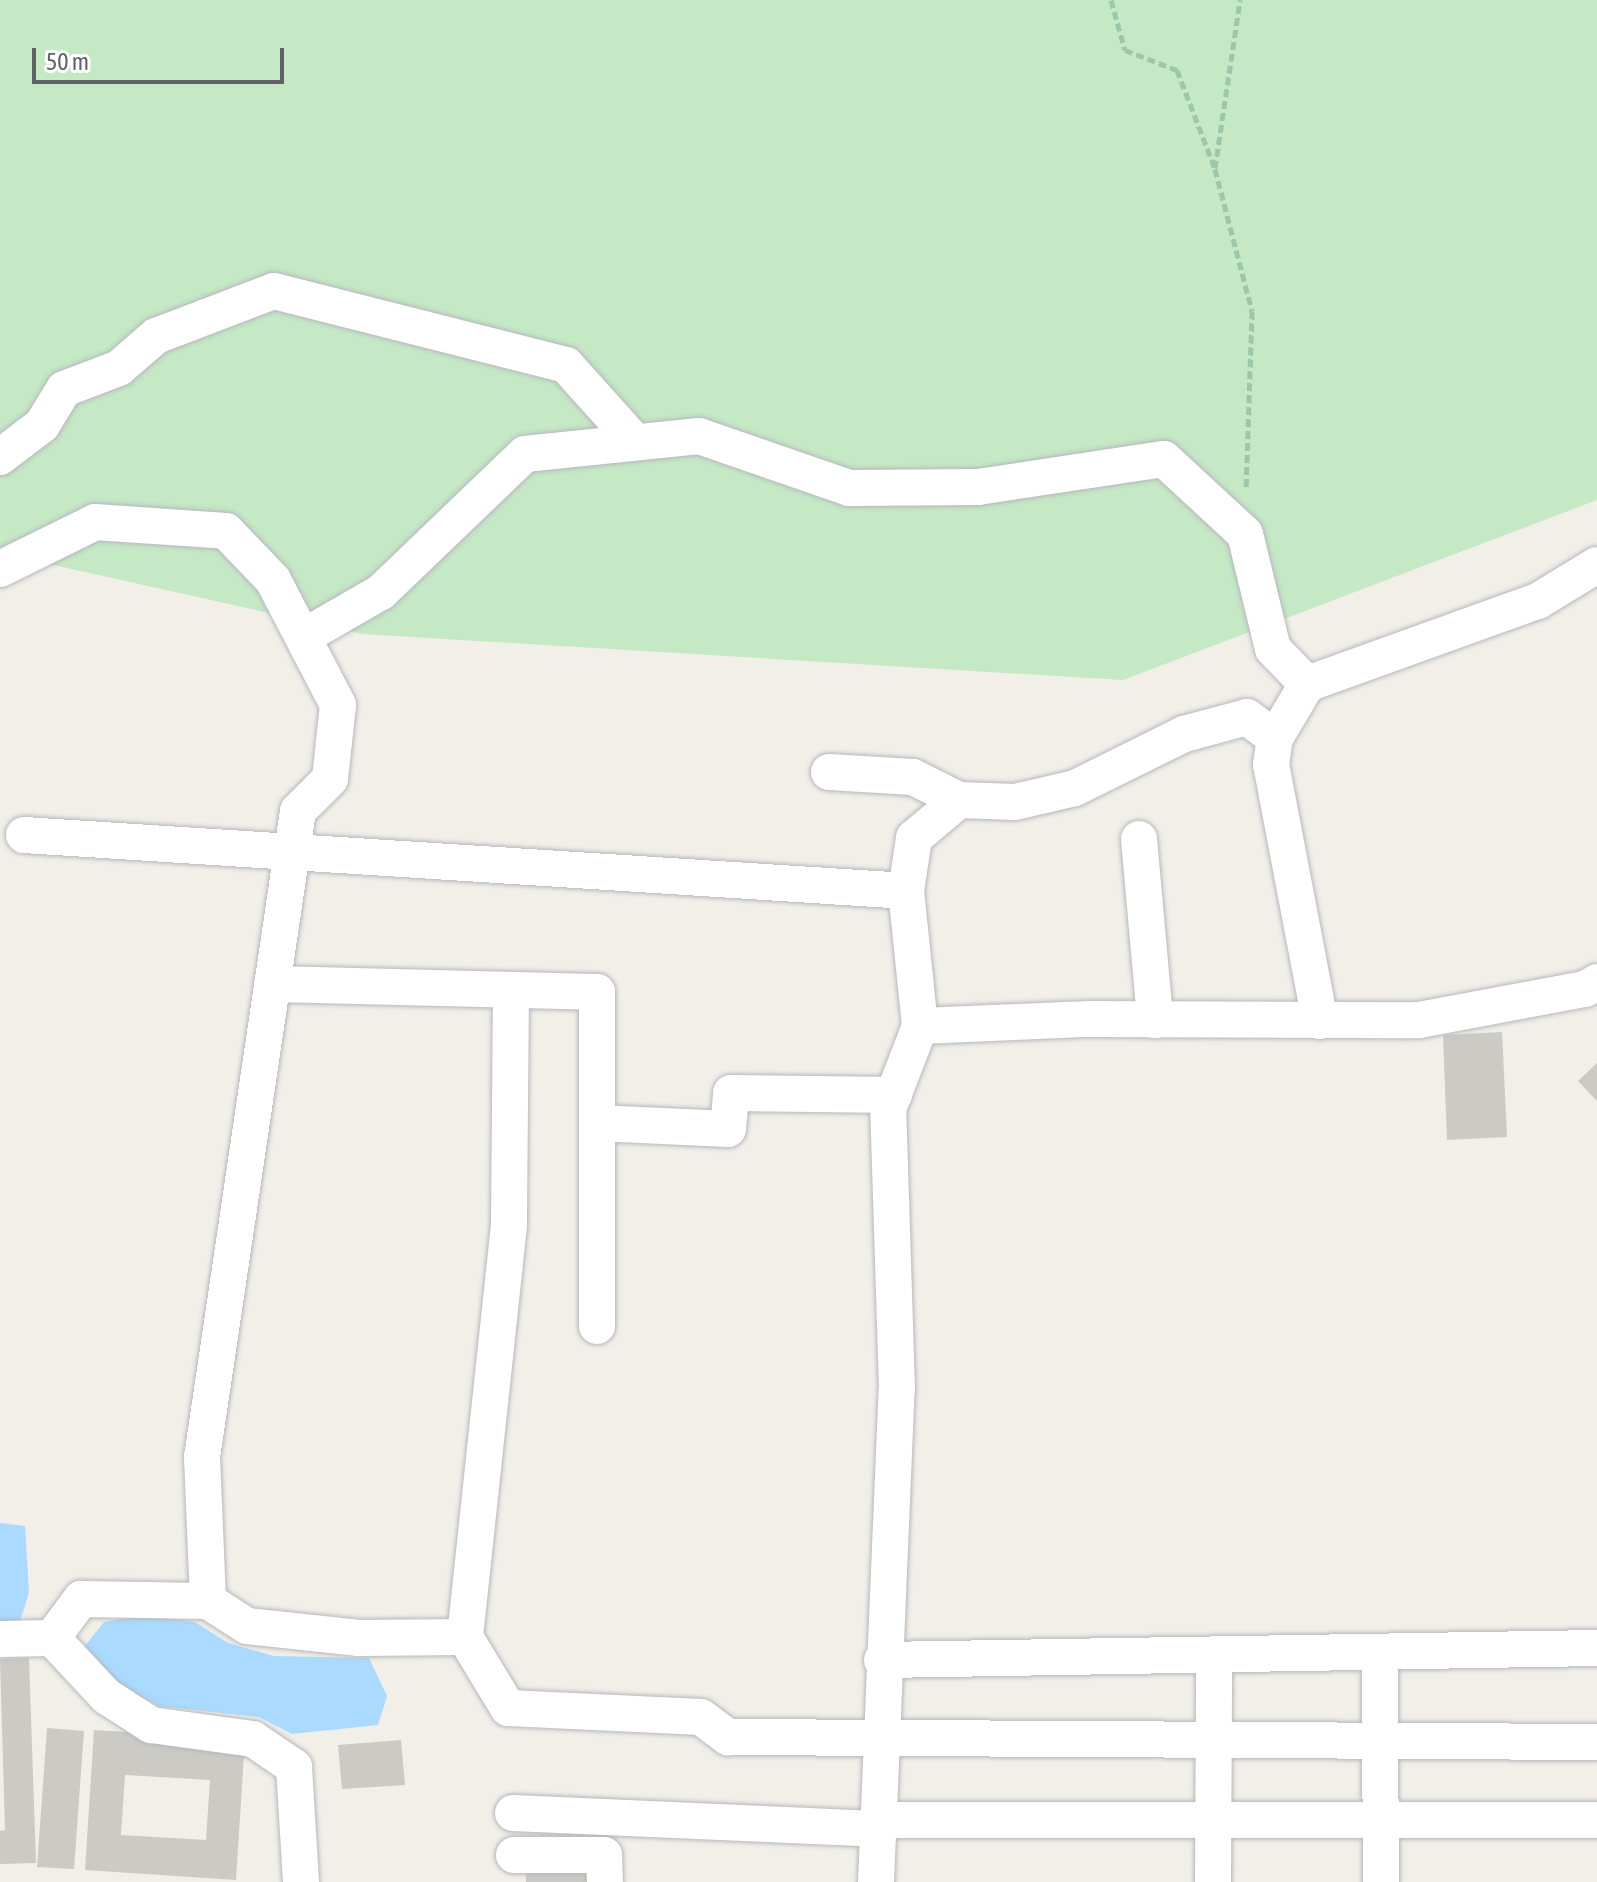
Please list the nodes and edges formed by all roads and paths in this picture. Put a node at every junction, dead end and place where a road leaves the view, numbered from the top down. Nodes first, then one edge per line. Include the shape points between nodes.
1 (1111, 0) edge
2 (1240, 0) edge
3 (1215, 169) junction
4 (635, 442) junction
5 (0, 457) edge
6 (1245, 534) junction
7 (1597, 565) edge
8 (0, 569) edge
9 (303, 637) junction
10 (1307, 684) junction
11 (1275, 738) junction
12 (829, 772) dead end
13 (959, 800) junction
14 (24, 835) dead end
15 (1139, 839) dead end
16 (292, 849) junction
17 (906, 891) junction
18 (1597, 982) edge
19 (272, 984) junction
20 (511, 990) junction
21 (1155, 1020) junction
22 (1320, 1021) junction
23 (920, 1026) junction
24 (891, 1102) junction
25 (597, 1123) junction
26 (597, 1326) dead end
27 (208, 1601) junction
28 (465, 1637) junction
29 (52, 1638) junction
30 (0, 1639) edge
31 (1597, 1648) edge
32 (1380, 1652) junction
33 (1214, 1655) junction
34 (882, 1660) junction
35 (880, 1738) junction
36 (1213, 1740) junction
37 (1380, 1741) junction
38 (1597, 1742) edge
39 (513, 1813) dead end
40 (1213, 1820) junction
41 (1380, 1820) junction
42 (1597, 1820) edge
43 (877, 1824) junction
44 (514, 1855) dead end
45 (301, 1882) edge
46 (605, 1882) edge
47 (876, 1882) edge
48 (1213, 1882) edge
49 (1381, 1882) edge

1 - 3 path via 1125,50 1177,70
2 - 3 path
3 - 6 path via 1252,311
4 - 5 street via 566,365 274,291 156,336 119,368 64,389 42,425
4 - 6 street via 699,436 849,488 978,487 1164,459
4 - 9 street via 525,454 381,592
6 - 10 street via 1273,649
7 - 10 street via 1538,601
8 - 9 street via 95,522 226,531 273,580
9 - 16 street via 338,705 330,779 298,811
10 - 11 street
11 - 13 street via 1247,717 1184,734 1075,788 1015,802
11 - 22 street via 1271,765
12 - 13 street via 913,777
13 - 17 street via 914,838
14 - 16 street
15 - 21 street
16 - 17 street
16 - 19 street
17 - 23 street
18 - 22 street via 1585,989 1419,1020
19 - 20 street
19 - 27 street via 202,1457
20 - 25 street via 597,992
20 - 28 street via 509,1225
21 - 22 street
21 - 23 street
23 - 24 street
24 - 25 street via 731,1093 728,1129
24 - 34 street via 897,1389
25 - 26 street
27 - 28 street via 247,1626 359,1638
27 - 29 street via 81,1599
28 - 35 street via 508,1708 701,1717 728,1737
29 - 30 street
29 - 45 street via 106,1696 151,1725 253,1739 294,1767
31 - 32 street
32 - 33 street
32 - 37 street
33 - 34 street
33 - 36 street
34 - 35 street
35 - 36 street
35 - 43 street
36 - 37 street
36 - 40 street
37 - 38 street
37 - 41 street
39 - 43 street
40 - 41 street
40 - 43 street
40 - 48 street
41 - 42 street
41 - 49 street
43 - 47 street
44 - 46 street via 604,1855

